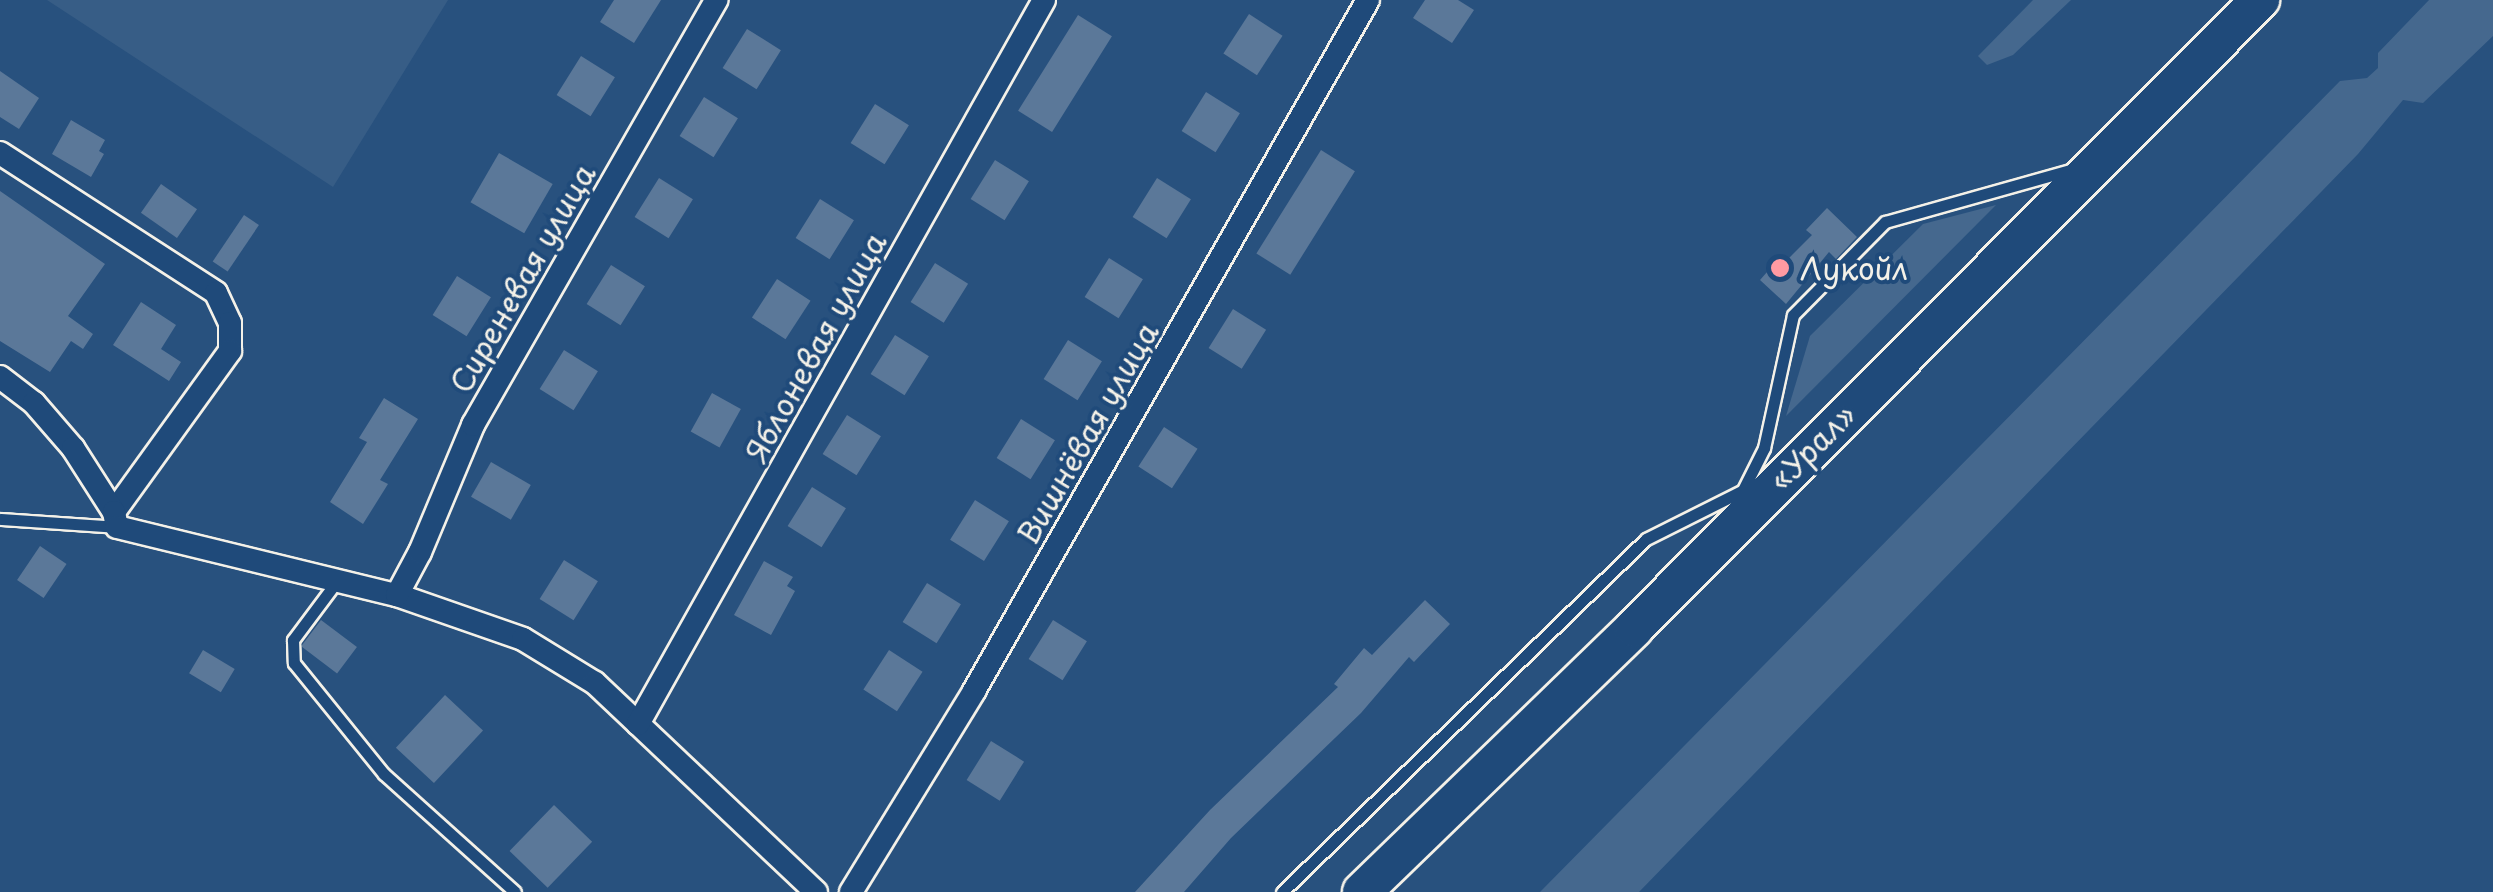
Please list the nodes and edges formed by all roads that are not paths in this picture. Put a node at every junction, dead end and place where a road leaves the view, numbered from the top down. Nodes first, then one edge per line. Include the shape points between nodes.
1 (716, 0) edge
2 (1044, 0) edge
3 (1368, 0) edge
4 (2260, 0) edge
5 (0, 153) edge
6 (2097, 162) junction
7 (0, 376) edge
8 (1744, 490) junction
9 (0, 519) edge
10 (116, 519) junction
11 (1706, 554) junction
12 (338, 580) junction
13 (396, 595) junction
14 (638, 724) junction
15 (515, 892) edge
16 (816, 892) edge
17 (852, 892) edge
18 (1282, 892) edge
19 (1362, 892) edge

1 - 13 street, Сиреневая улица via 473,425
2 - 14 street, Яблоневая улица
3 - 17 street, Вишнёвая улица
4 - 6 highway, «Урал»
5 - 10 street via 216,293 230,323 230,351
6 - 8 lane via 1885,222 1793,315 1764,448
6 - 11 highway, «Урал»
7 - 10 street via 34,402 73,448
8 - 11 lane
8 - 18 lane via 1646,538
9 - 10 lane
10 - 12 street
11 - 19 highway, «Урал»
12 - 13 street
12 - 15 lane via 293,640 294,663 384,774
13 - 14 street via 523,639 594,683
14 - 16 street

